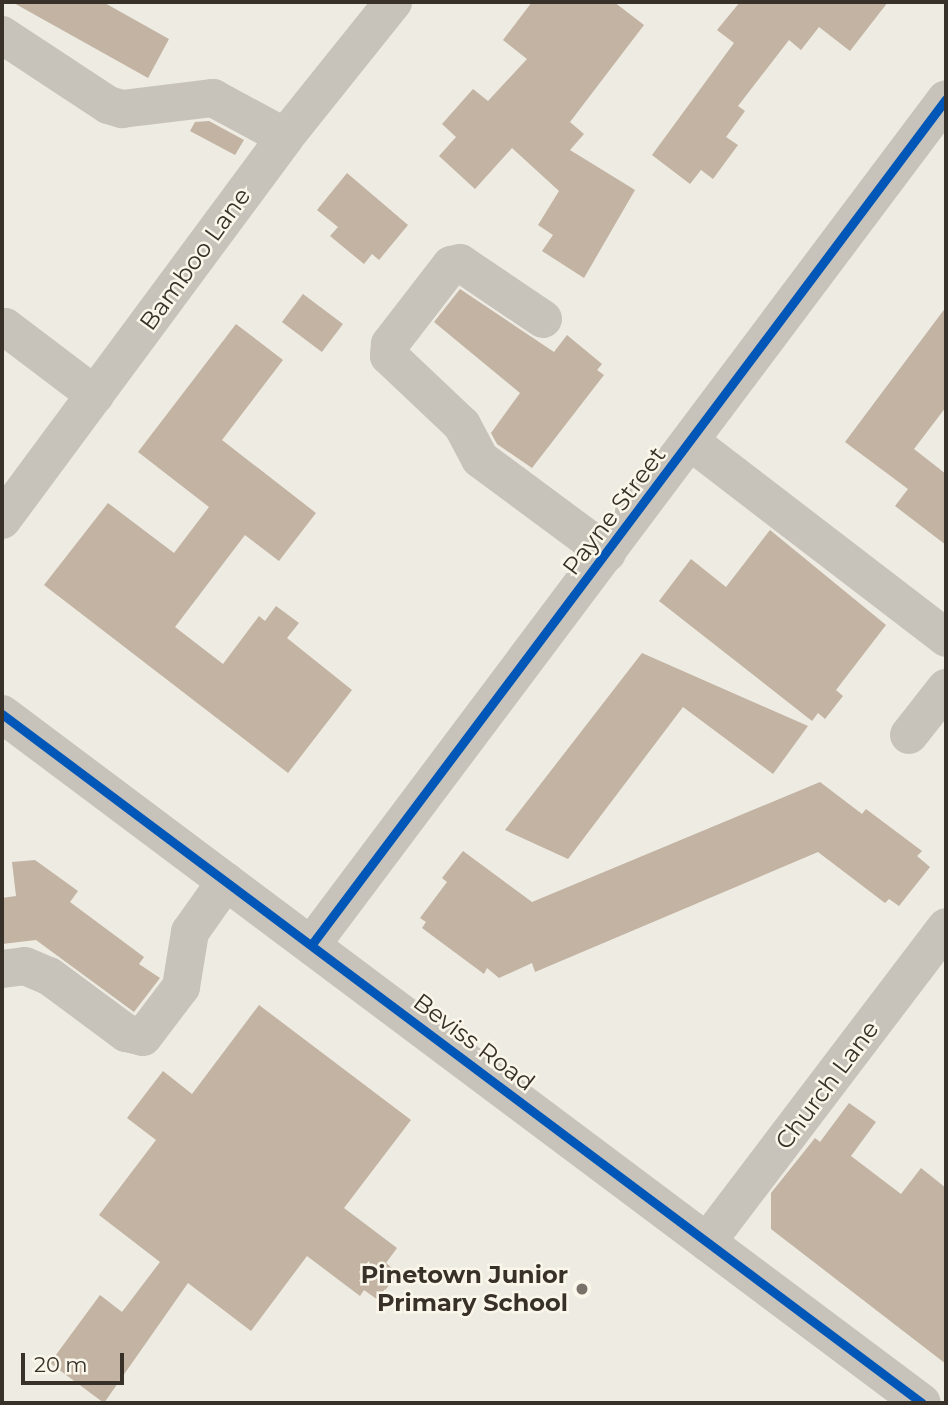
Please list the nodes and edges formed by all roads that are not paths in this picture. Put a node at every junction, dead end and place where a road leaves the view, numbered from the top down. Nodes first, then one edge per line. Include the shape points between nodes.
1 (393, 2) edge
2 (2, 35) edge
3 (946, 99) edge
4 (285, 137) junction
5 (544, 319) dead end
6 (3, 327) edge
7 (94, 395) junction
8 (691, 442) junction
9 (2, 520) edge
10 (607, 553) junction
11 (946, 638) edge
12 (946, 688) edge
13 (2, 715) edge
14 (909, 735) dead end
15 (226, 881) junction
16 (946, 927) edge
17 (312, 944) junction
18 (2, 969) edge
19 (707, 1242) junction
20 (922, 1403) edge

1 - 4 street, Bamboo Lane
2 - 4 street via 108,105 122,109 213,98
3 - 8 street, Payne Street
4 - 7 street, Bamboo Lane
5 - 10 street via 460,263 451,265 390,344 389,356 462,425 480,459
6 - 7 street
7 - 9 street, Bamboo Lane
8 - 10 street, Payne Street
8 - 11 street
10 - 17 street, Payne Street
12 - 14 street
13 - 15 street, Beviss Road
15 - 17 street, Beviss Road
15 - 18 street via 190,932 181,987 143,1037 126,1033 49,976 25,967
16 - 19 street, Church Lane
17 - 19 street, Beviss Road
19 - 20 street, Beviss Road

